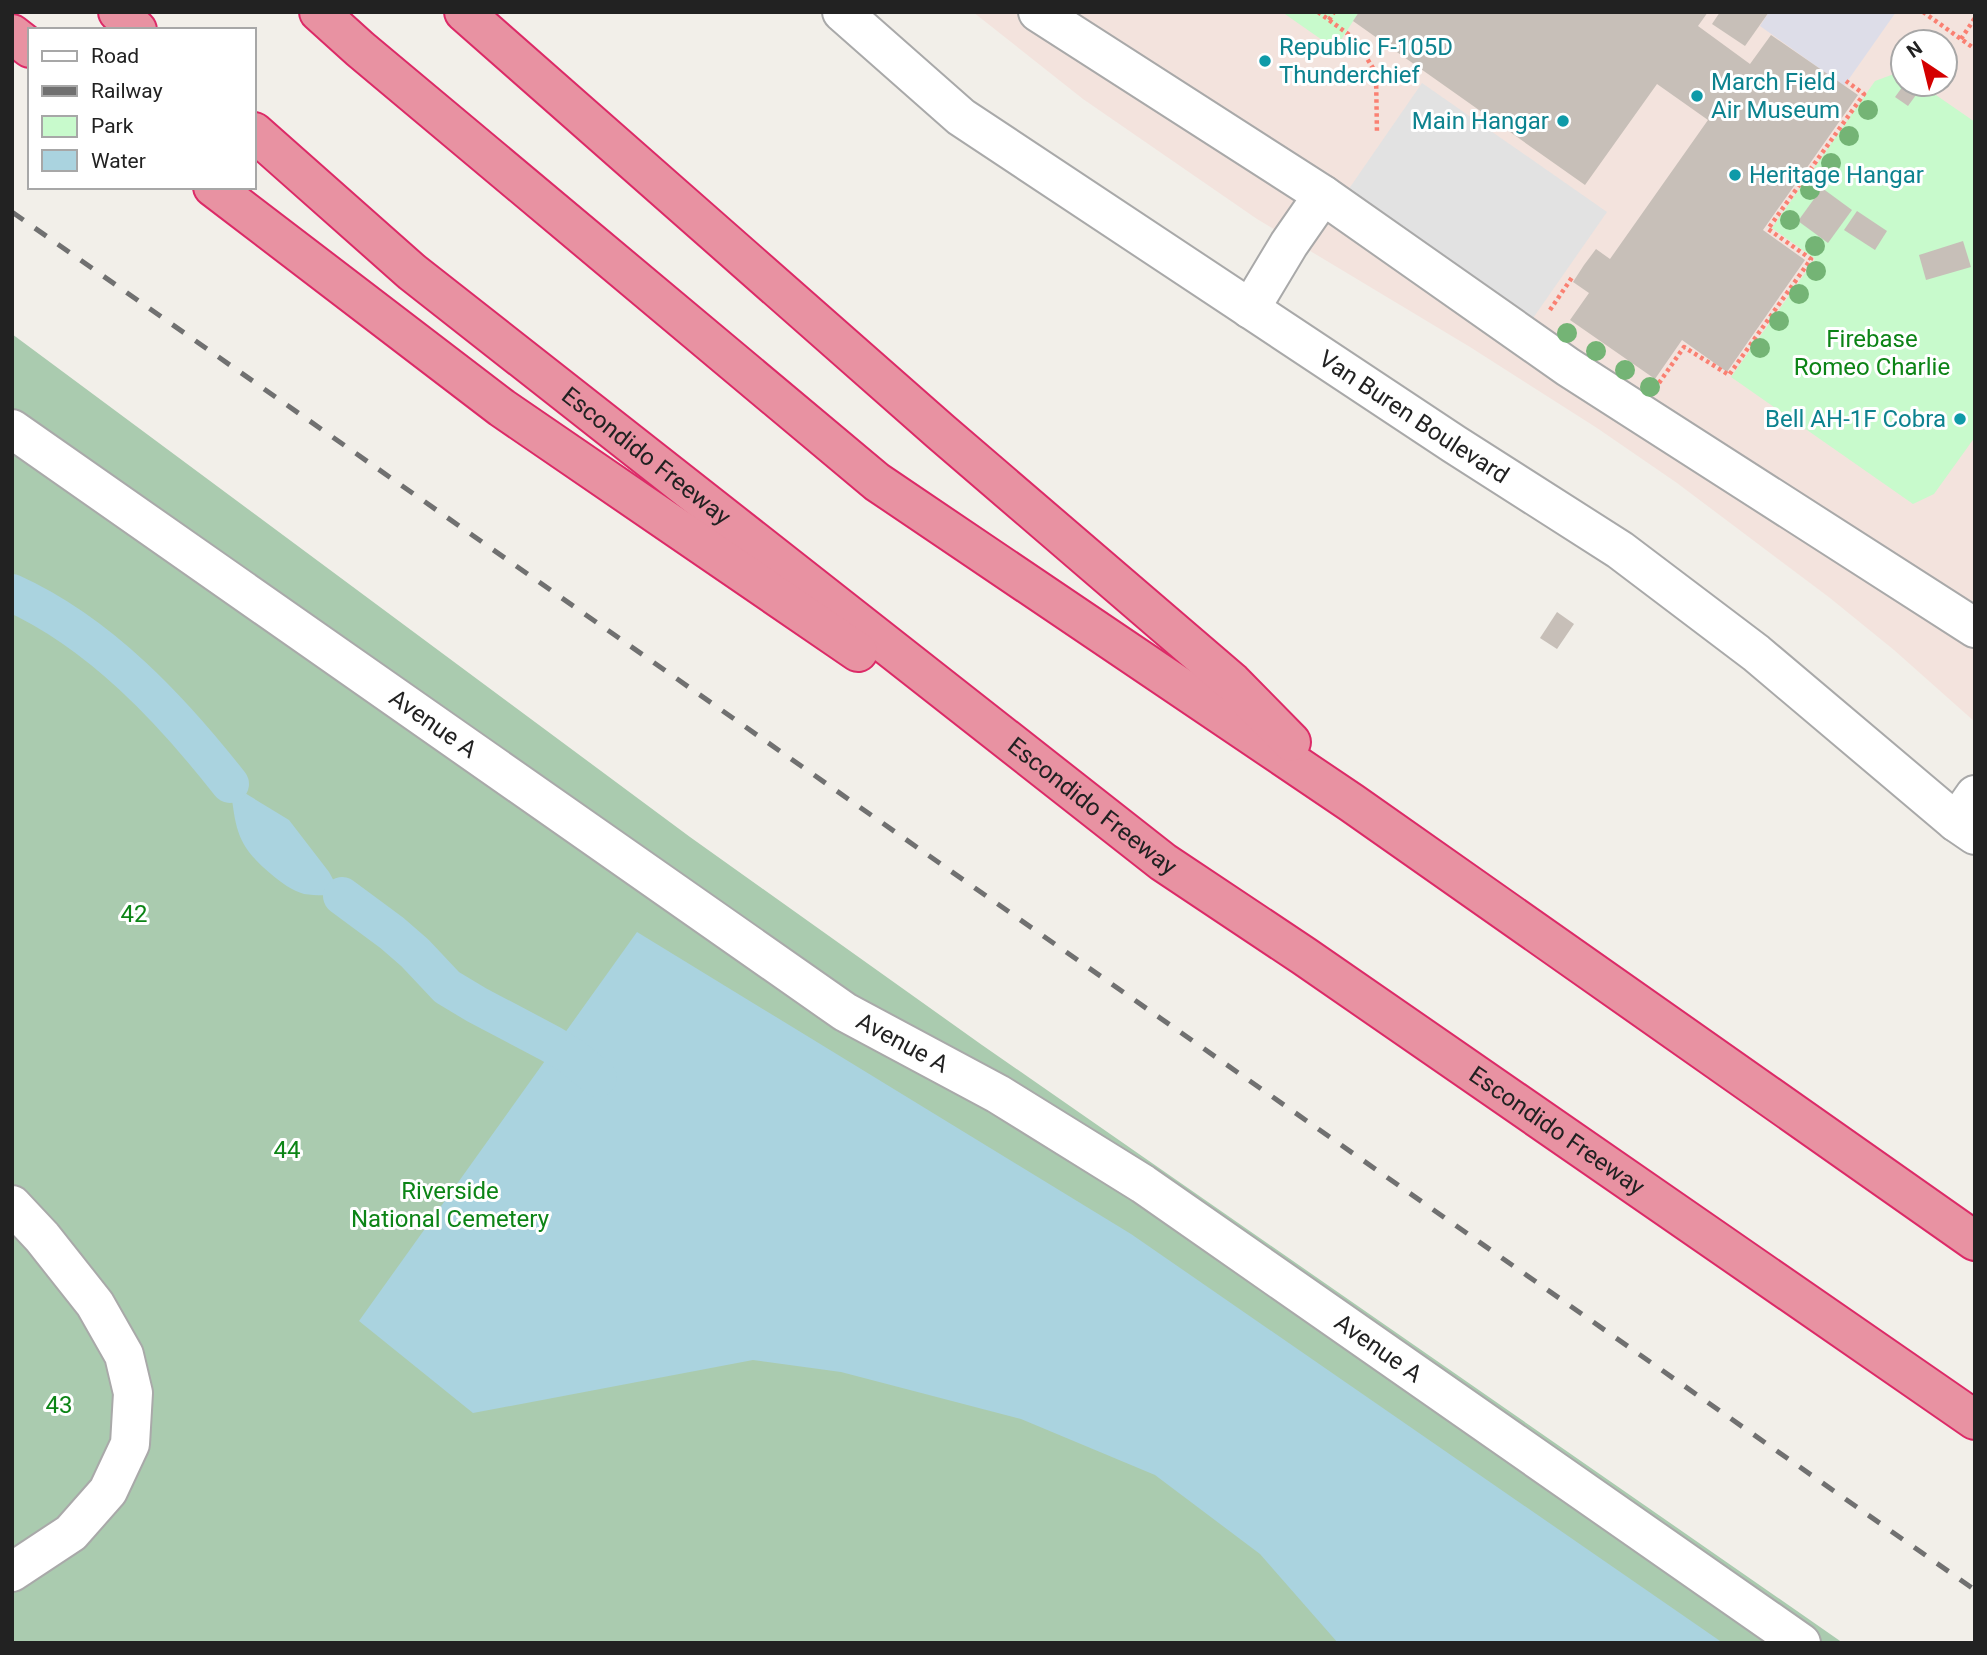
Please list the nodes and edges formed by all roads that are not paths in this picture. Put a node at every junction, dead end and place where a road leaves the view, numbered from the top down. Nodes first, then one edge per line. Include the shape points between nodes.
1 (118, 12) edge
2 (319, 12) edge
3 (464, 12) edge
4 (842, 12) edge
5 (1038, 12) edge
6 (136, 28) edge
7 (12, 34) edge
8 (28, 46) edge
9 (256, 134) edge
10 (216, 189) edge
11 (1323, 195) junction
12 (1250, 309) junction
13 (12, 429) edge
14 (1975, 628) edge
15 (1352, 803) junction
16 (1971, 825) edge
17 (1163, 862) junction
18 (12, 1205) edge
19 (1975, 1241) edge
20 (1975, 1420) edge
21 (12, 1572) edge
22 (1801, 1643) edge

1 - 6 highway
2 - 15 highway via 877,482
3 - 15 highway via 1231,682
4 - 12 street, Van Buren Boulevard via 961,117
5 - 11 street
7 - 8 highway
9 - 17 highway, Escondido Freeway via 412,272
10 - 17 highway via 502,408
11 - 12 street
11 - 14 street via 1568,367
12 - 16 street, Van Buren Boulevard via 1620,550
13 - 22 street, Avenue A via 845,1012 998,1094 1143,1184
15 - 19 highway
17 - 20 highway, Escondido Freeway
18 - 21 street via 95,1304 124,1355 133,1393 130,1444 108,1490 71,1533

